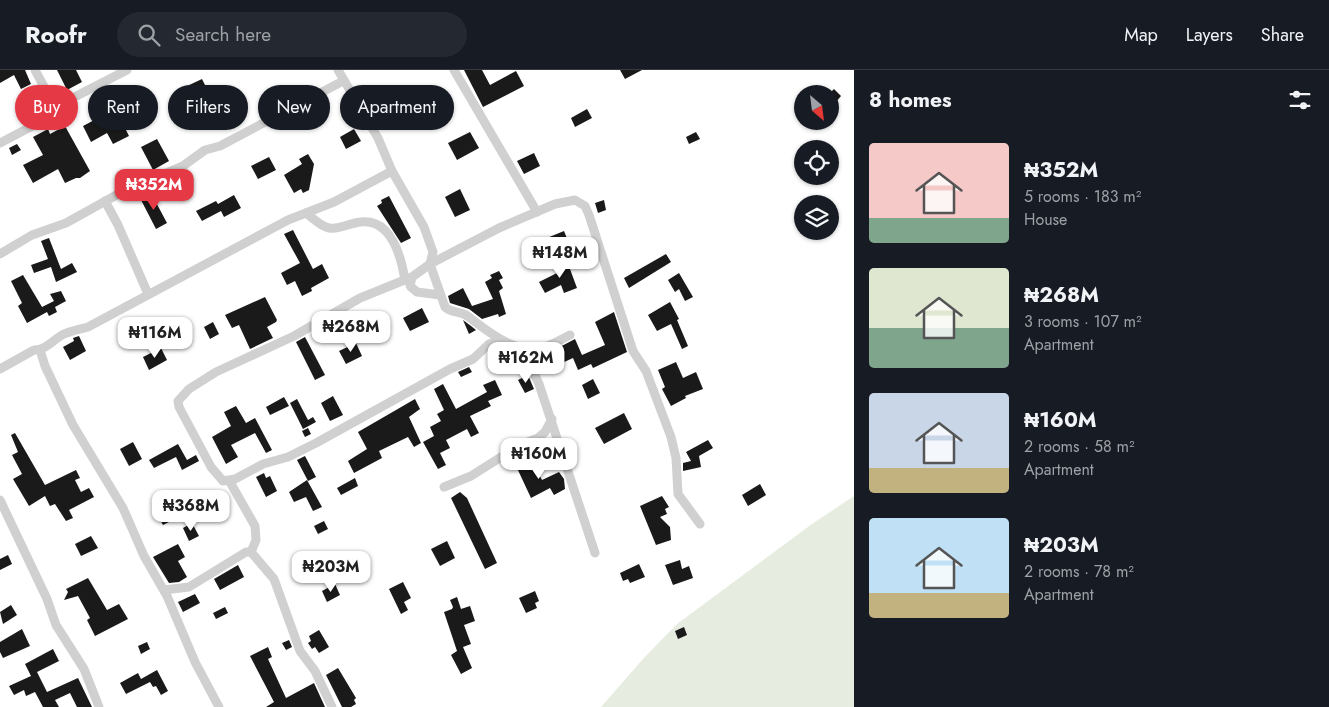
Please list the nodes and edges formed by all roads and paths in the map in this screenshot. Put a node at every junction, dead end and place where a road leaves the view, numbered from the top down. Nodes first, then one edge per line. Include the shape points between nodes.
1 (35, 70) edge
2 (127, 70) edge
3 (338, 70) edge
4 (454, 70) edge
5 (343, 80) junction
6 (43, 85) edge
7 (78, 95) edge
8 (26, 130) edge
9 (0, 143) edge
10 (392, 171) junction
11 (105, 201) junction
12 (537, 212) junction
13 (306, 213) junction
14 (0, 254) edge
15 (430, 264) junction
16 (409, 279) junction
17 (148, 294) junction
18 (440, 295) junction
19 (488, 333) junction
20 (570, 336) dead end
21 (500, 339) junction
22 (489, 344) junction
23 (522, 347) junction
24 (40, 350) junction
25 (0, 369) edge
26 (552, 419) junction
27 (230, 482) junction
28 (444, 487) dead end
29 (0, 500) edge
30 (700, 524) dead end
31 (251, 552) junction
32 (595, 553) dead end
33 (164, 590) junction
34 (99, 707) edge
35 (219, 707) edge
36 (332, 707) edge

1 - 6 street
2 - 7 street
3 - 5 street
4 - 12 street
5 - 10 street via 378,138
5 - 11 street via 220,146 206,150 183,166
8 - 9 street
10 - 13 street
10 - 15 street via 424,227 433,252
11 - 14 street via 66,223 32,235
11 - 17 street
12 - 15 street
12 - 30 street via 569,200 586,206 633,351 646,371 671,437 678,494
13 - 16 street via 330,228 359,222 378,224 395,244
13 - 17 street
15 - 16 street
15 - 18 street
16 - 18 street via 416,292
16 - 27 street via 352,301 294,336 216,372 182,395 179,407 211,467 223,481
17 - 24 street via 88,327 63,334
18 - 19 street via 448,310 462,313
19 - 21 street
19 - 22 street
20 - 23 street via 544,347
21 - 22 street
21 - 23 street
22 - 27 street via 473,359 356,422
23 - 26 street
24 - 25 street via 34,350
24 - 33 street via 73,425 122,508
26 - 28 street via 538,438 471,476
26 - 32 street
27 - 31 street via 255,526 256,540
29 - 34 street via 56,625 84,669
31 - 33 street via 215,569 189,587
31 - 36 street via 274,580 300,651 316,672
33 - 35 street via 195,662

